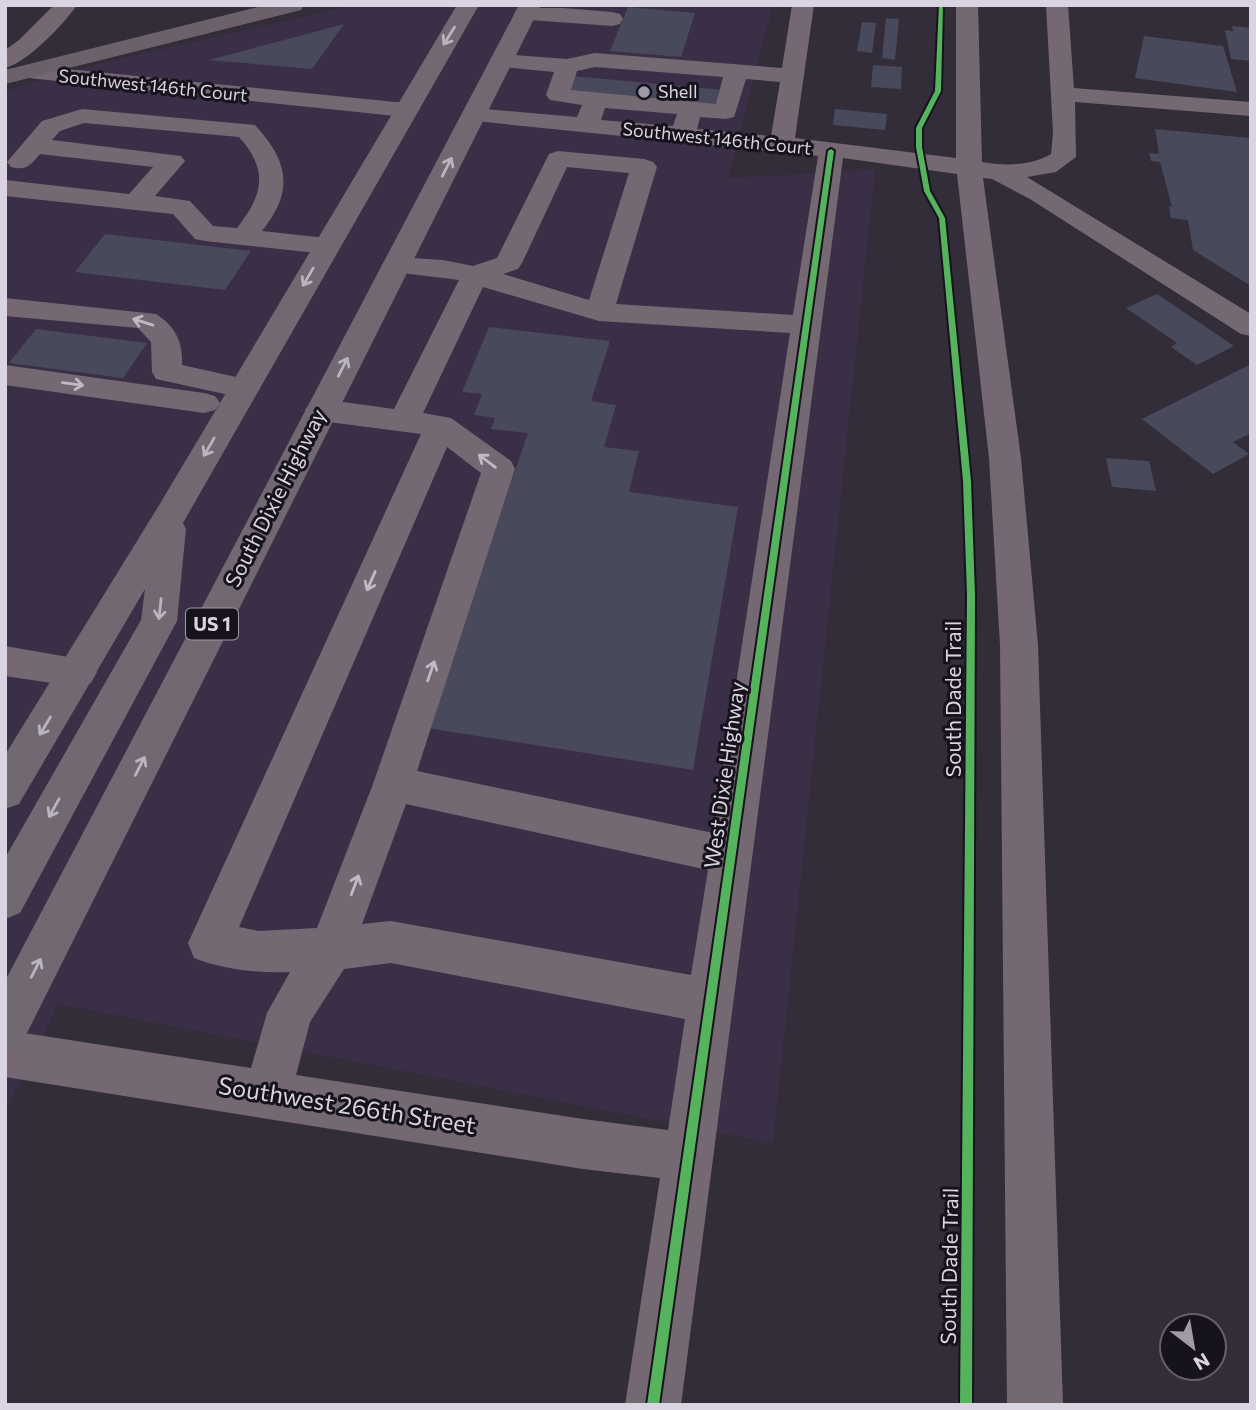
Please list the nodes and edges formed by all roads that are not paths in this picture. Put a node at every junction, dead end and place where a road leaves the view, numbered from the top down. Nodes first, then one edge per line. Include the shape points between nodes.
1 (66, 5) edge
2 (293, 5) edge
3 (468, 5) edge
4 (803, 5) edge
5 (967, 5) edge
6 (1057, 5) edge
7 (255, 10) edge
8 (528, 10) edge
9 (615, 13) edge
10 (595, 60) junction
11 (5, 61) edge
12 (502, 61) junction
13 (567, 66) junction
14 (736, 73) junction
15 (16, 75) edge
16 (793, 76) junction
17 (1063, 94) junction
18 (468, 99) junction
19 (596, 100) junction
20 (690, 109) junction
21 (1251, 109) edge
22 (405, 110) junction
23 (586, 126) junction
24 (683, 135) junction
25 (782, 145) junction
26 (34, 146) junction
27 (831, 151) junction
28 (984, 170) junction
29 (5, 179) edge
30 (5, 188) edge
31 (136, 202) junction
32 (244, 237) junction
33 (326, 246) junction
34 (396, 265) junction
35 (475, 275) junction
36 (5, 307) edge
37 (599, 312) junction
38 (806, 325) junction
39 (1251, 327) edge
40 (167, 372) junction
41 (5, 375) edge
42 (132, 391) junction
43 (237, 398) junction
44 (321, 410) junction
45 (422, 423) junction
46 (170, 516) junction
47 (5, 661) edge
48 (78, 672) junction
49 (393, 784) junction
50 (5, 791) edge
51 (731, 856) junction
52 (5, 898) edge
53 (331, 949) junction
54 (710, 1001) junction
55 (5, 1029) edge
56 (5, 1053) edge
57 (267, 1093) junction
58 (688, 1157) junction
59 (653, 1405) edge
60 (1035, 1405) edge

1 - 11 street
2 - 7 main road
3 -> 22 highway
4 - 16 street
5 - 28 street
6 - 17 street
7 - 15 main road
8 - 9 street
8 - 12 highway, South Dixie Highway / US 1
9 - 10 street
10 - 13 street
10 - 14 street
12 - 13 street
12 - 18 highway, South Dixie Highway / US 1
13 - 19 street via 558,95
14 - 16 street
14 - 20 street via 726,112
15 - 22 street, Southwest 146th Court
16 - 25 street
17 - 21 street
17 - 28 street via 1063,157 1047,167
18 - 23 street, Southwest 146th Court
34 -> 18 highway, South Dixie Highway / US 1
19 - 20 street
19 - 23 street
20 - 24 street
22 - 33 highway
23 - 24 street, Southwest 146th Court
24 - 25 street, Southwest 146th Court
25 - 27 street, Southwest 146th Court
26 - 29 street
26 - 31 street via 172,161
26 - 32 street via 51,126 82,116 246,130 272,169 269,202
27 - 28 street, Southwest 146th Court
27 - 38 street, West Dixie Highway
28 - 39 street, Southwest 146th Court via 1039,193
28 - 60 street via 1018,645
30 - 31 street
31 - 32 street via 181,207 205,233
32 - 33 street
33 -> 43 highway
34 - 35 street
44 -> 34 highway, South Dixie Highway / US 1
35 - 37 street
35 - 37 street via 508,263 558,159 644,167
35 - 45 street
40 -> 36 street via 168,346 163,331 146,320
37 - 38 street
38 - 51 street, West Dixie Highway
40 - 42 street
40 - 43 street
41 -> 42 street
42 - 43 street
43 -> 46 highway
44 - 45 street
55 -> 44 highway, South Dixie Highway / US 1
49 -> 45 street via 499,469
45 -> 53 street via 210,943 258,953
46 - 48 highway
46 -> 52 highway via 159,621
47 - 48 street
48 -> 50 highway
49 - 51 street
53 -> 49 street
51 - 54 street, West Dixie Highway
53 - 54 street via 391,942
53 - 57 street via 290,1013
54 - 58 street, West Dixie Highway
56 - 57 street, Southwest 266th Street
57 - 58 street, Southwest 266th Street
58 - 59 street, West Dixie Highway

